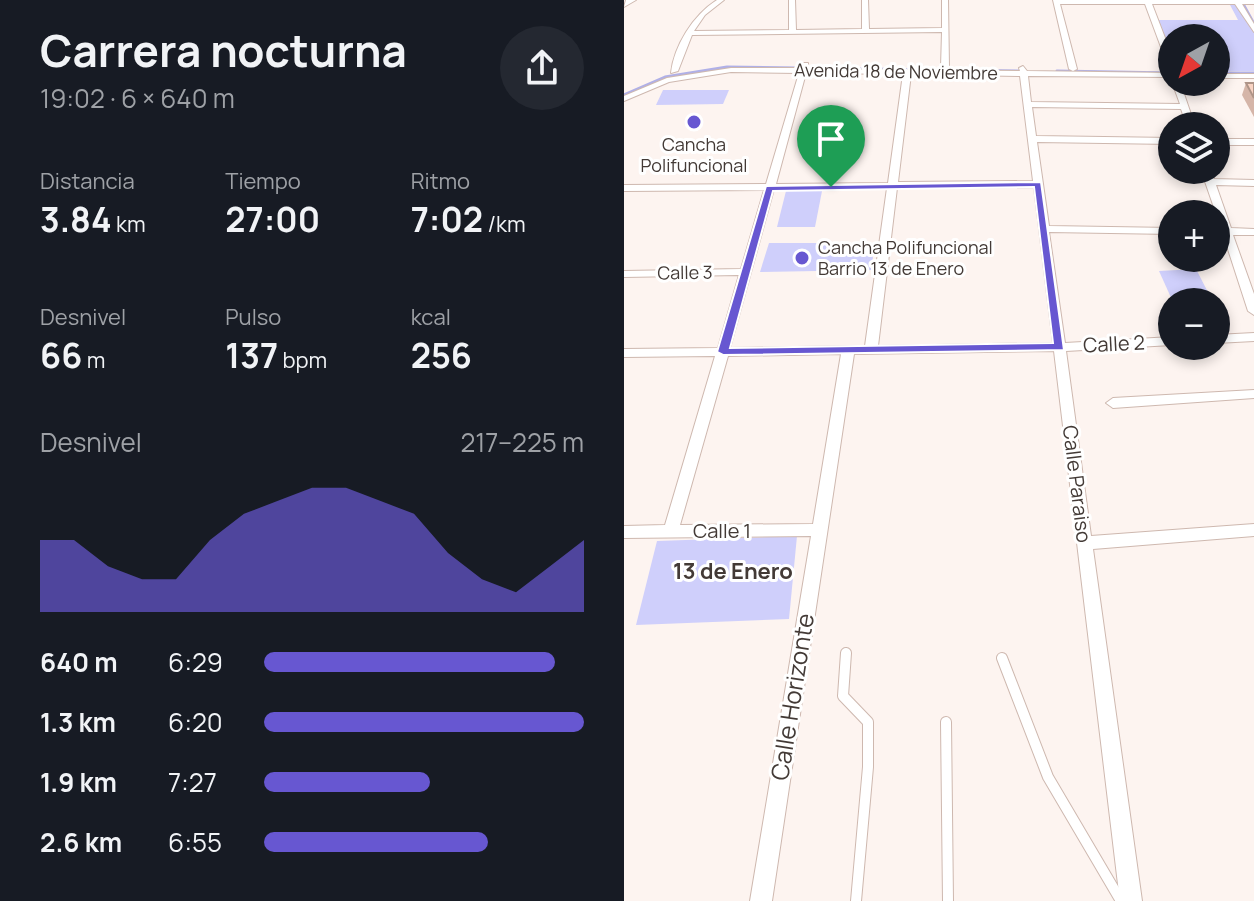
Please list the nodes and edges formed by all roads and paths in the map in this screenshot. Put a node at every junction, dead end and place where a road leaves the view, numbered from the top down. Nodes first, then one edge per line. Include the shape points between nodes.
1 (632, 0) edge
2 (721, 0) edge
3 (792, 0) edge
4 (865, 0) edge
5 (945, 0) edge
6 (1056, 1) edge
7 (1148, 1) edge
8 (1237, 1) edge
9 (1250, 1) edge
10 (624, 4) edge
11 (1254, 11) edge
12 (945, 30) junction
13 (1158, 30) edge
14 (1254, 30) edge
15 (793, 31) junction
16 (866, 31) junction
17 (689, 33) junction
18 (945, 67) junction
19 (805, 68) junction
20 (1073, 69) junction
21 (674, 71) junction
22 (1024, 71) junction
23 (1158, 71) edge
24 (1158, 71) edge
25 (907, 73) junction
26 (1230, 73) edge
27 (1254, 73) edge
28 (624, 89) edge
29 (1181, 96) edge
30 (624, 99) edge
31 (1028, 104) junction
32 (1185, 107) junction
33 (1187, 112) edge
34 (1032, 139) junction
35 (1158, 141) edge
36 (1230, 142) edge
37 (1254, 142) edge
38 (1230, 182) edge
39 (1254, 183) edge
40 (1038, 184) junction
41 (892, 187) junction
42 (624, 188) edge
43 (769, 188) junction
44 (1044, 229) junction
45 (1158, 231) edge
46 (1230, 231) edge
47 (1254, 232) edge
48 (1230, 253) edge
49 (746, 272) junction
50 (624, 274) edge
51 (1254, 311) edge
52 (1254, 337) edge
53 (1230, 338) edge
54 (1158, 342) edge
55 (1060, 347) junction
56 (871, 350) junction
57 (848, 351) junction
58 (723, 352) junction
59 (624, 353) edge
60 (1254, 394) edge
61 (1113, 403) dead end
62 (820, 530) junction
63 (1254, 530) edge
64 (671, 531) junction
65 (624, 532) edge
66 (1085, 543) junction
67 (846, 653) dead end
68 (1002, 658) dead end
69 (946, 722) dead end
70 (761, 901) edge
71 (856, 901) edge
72 (948, 901) edge
73 (1121, 901) edge
74 (1131, 901) edge

1 - 10 main road
2 - 17 street via 704,10
3 - 15 street
4 - 16 street
5 - 12 street
6 - 7 street
6 - 20 street
7 - 8 street
7 - 13 street
8 - 9 street
8 - 14 street
9 - 11 street
12 - 16 street
12 - 18 street
15 - 16 street
15 - 17 street
17 - 21 street
18 - 19 street, Avenida 18 de Noviembre
18 - 22 street, Avenida 18 de Noviembre
19 - 21 street, Avenida 18 de Noviembre via 709,65
19 - 25 street, Avenida 18 de Noviembre
19 - 30 street, Avenida 18 de Noviembre via 709,72 667,80
19 - 43 street
20 - 22 street, Avenida 18 de Noviembre
20 - 23 street, Avenida 18 de Noviembre
21 - 28 street, Avenida 18 de Noviembre
22 - 24 street, Avenida 18 de Noviembre
22 - 25 street, Avenida 18 de Noviembre
22 - 31 street, Calle Paraiso
25 - 41 street
26 - 27 street
29 - 32 street
31 - 32 street
31 - 34 street, Calle Paraiso
32 - 33 street
34 - 35 street
34 - 40 street, Calle Paraiso
36 - 37 street
38 - 39 street
40 - 41 street
40 - 44 street, Calle Paraiso
41 - 43 street
41 - 56 street
42 - 43 street
43 - 49 street
44 - 45 street
44 - 55 street, Calle Paraiso
46 - 47 street
48 - 51 street
49 - 50 street, Calle 3
49 - 58 street
52 - 53 street
54 - 55 street, Calle 2
55 - 56 street, Calle 2
55 - 66 street, Calle Paraiso
56 - 57 street, Calle 2
57 - 58 street, Calle 2
57 - 62 street, Calle Horizonte
58 - 59 street, Calle 2
58 - 64 street
60 - 61 street
62 - 64 street, Calle 1
62 - 70 street, Calle Horizonte
63 - 66 street
64 - 65 street, Calle 1
66 - 74 street, Calle Paraiso
67 - 71 lane via 843,696 868,722
68 - 73 lane via 1048,777
69 - 72 lane

